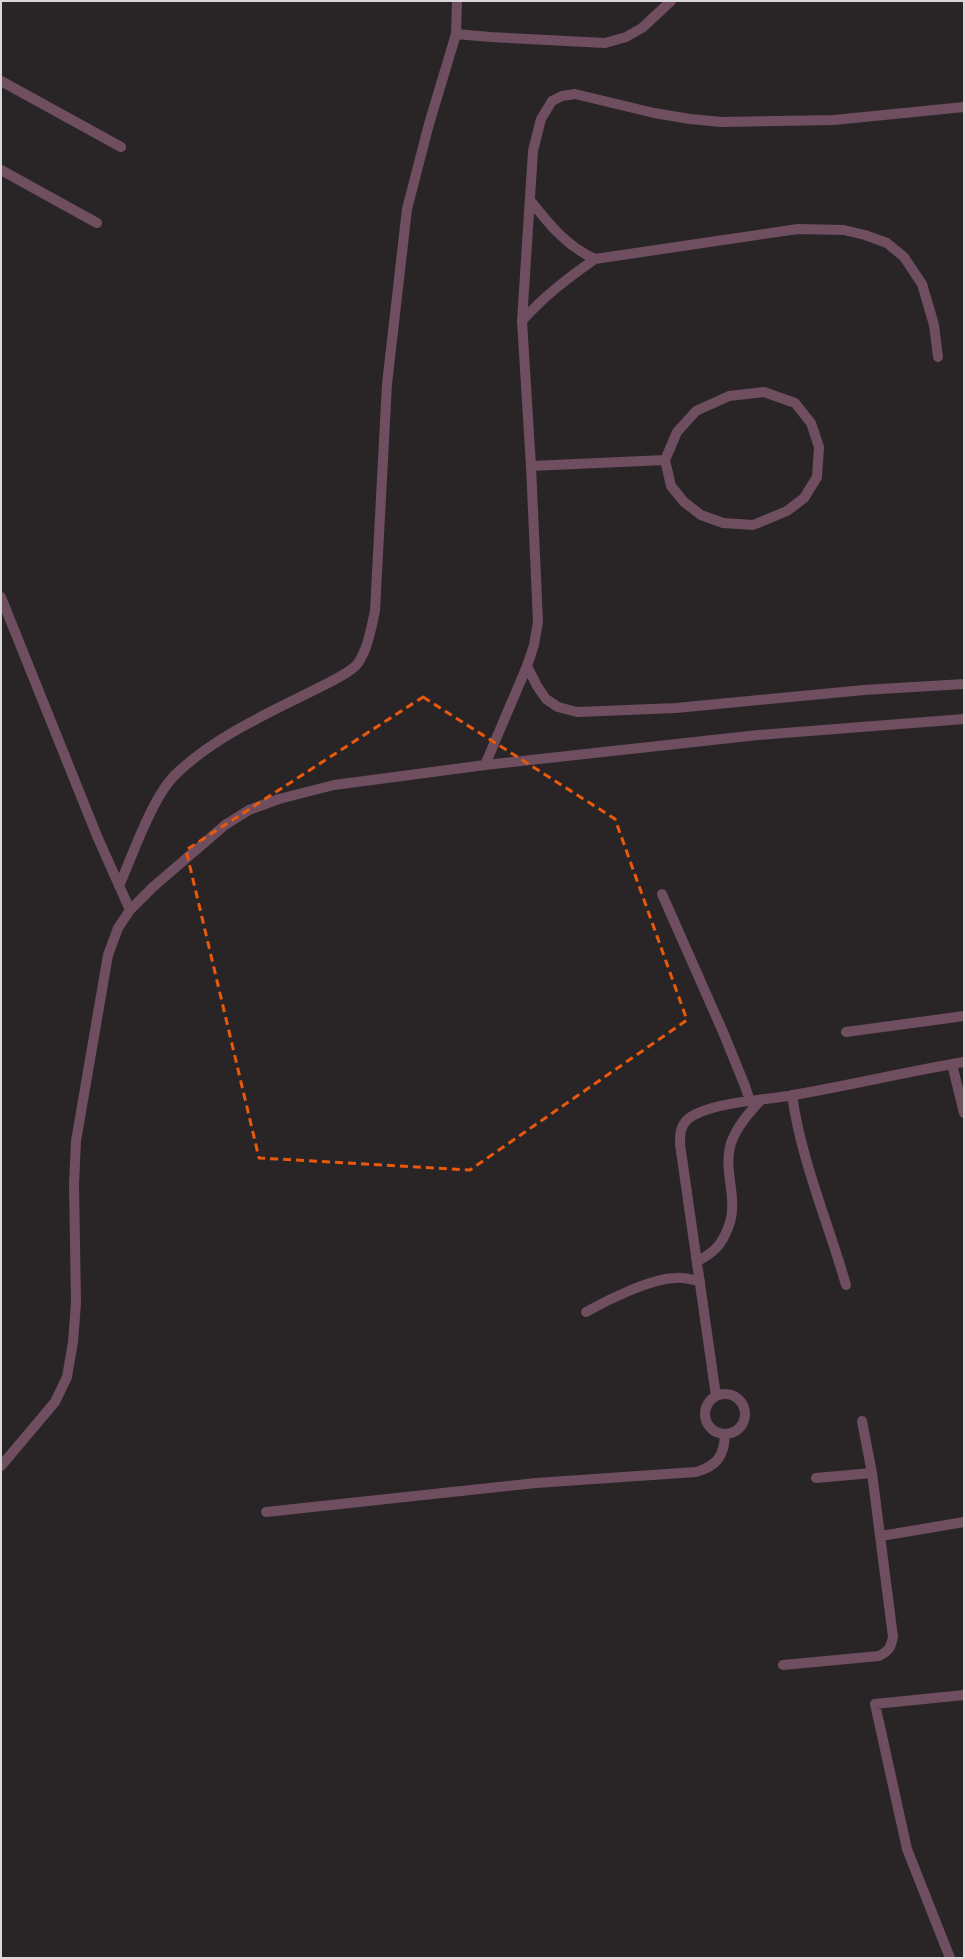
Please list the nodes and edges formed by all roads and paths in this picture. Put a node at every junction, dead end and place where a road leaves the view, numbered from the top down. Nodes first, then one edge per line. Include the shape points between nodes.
1 (457, 1) edge
2 (671, 1) edge
3 (456, 34) junction
4 (1, 81) edge
5 (964, 107) edge
6 (121, 147) dead end
7 (1, 170) edge
8 (530, 200) junction
9 (97, 223) dead end
10 (595, 259) junction
11 (522, 321) junction
12 (938, 357) dead end
13 (665, 460) junction
14 (531, 466) junction
15 (1, 597) edge
16 (528, 666) junction
17 (964, 684) edge
18 (964, 719) edge
19 (485, 765) junction
20 (119, 886) junction
21 (662, 894) dead end
22 (130, 910) junction
23 (964, 1016) edge
24 (846, 1032) dead end
25 (964, 1062) edge
26 (952, 1064) junction
27 (792, 1095) junction
28 (761, 1100) junction
29 (750, 1101) junction
30 (964, 1113) edge
31 (698, 1262) junction
32 (700, 1281) junction
33 (846, 1285) dead end
34 (586, 1312) dead end
35 (716, 1396) junction
36 (862, 1421) dead end
37 (725, 1435) junction
38 (1, 1466) edge
39 (872, 1473) junction
40 (816, 1478) dead end
41 (266, 1512) dead end
42 (964, 1522) edge
43 (881, 1536) junction
44 (783, 1665) dead end
45 (964, 1695) edge
46 (950, 1958) edge

1 - 3 street
2 - 3 street via 642,28 626,38 605,43
3 - 20 street via 407,209 386,392 375,611 366,647 357,664 341,675 203,750 176,774 157,800
4 - 6 street
5 - 8 street via 834,120 721,122 654,113 575,94 562,96 552,101 541,119 533,151
7 - 9 street
8 - 10 street via 561,237
8 - 11 street
10 - 11 street via 554,288
10 - 12 street via 798,229 844,230 865,235 887,243 904,257 922,284 934,325
11 - 14 street
13 - 13 street via 677,432 696,411 729,396 764,392 795,403 811,423 819,447 817,477 804,498 787,511 753,525 722,523 700,515 684,502 671,486
13 - 14 street
14 - 16 street via 538,622
15 - 20 street
16 - 17 street via 546,699 558,707 577,712 676,708 864,690
16 - 19 street
18 - 19 street via 758,735
19 - 22 street via 334,785 279,799 249,810 224,825
20 - 22 street
21 - 29 street via 746,1086
22 - 38 street via 118,928 108,955 76,1141 76,1302 67,1377 55,1402
23 - 24 street
25 - 26 street
26 - 27 street
26 - 30 street
27 - 28 street
27 - 33 street via 805,1154
28 - 29 street
28 - 31 street via 736,1131 731,1144 729,1158 733,1217 723,1242
29 - 31 street via 701,1112 688,1119 680,1130
31 - 32 street
32 - 34 street via 676,1278 661,1280
32 - 35 street
35 - 37 street via 706,1406 705,1419 713,1431
35 - 37 street via 728,1394 740,1400 745,1412 738,1430
36 - 39 street
37 - 41 street via 722,1454 714,1464 696,1472 536,1483
39 - 40 street
39 - 43 street
42 - 43 street
43 - 44 street via 893,1636 891,1647 879,1656
45 - 46 street via 875,1704 906,1849

